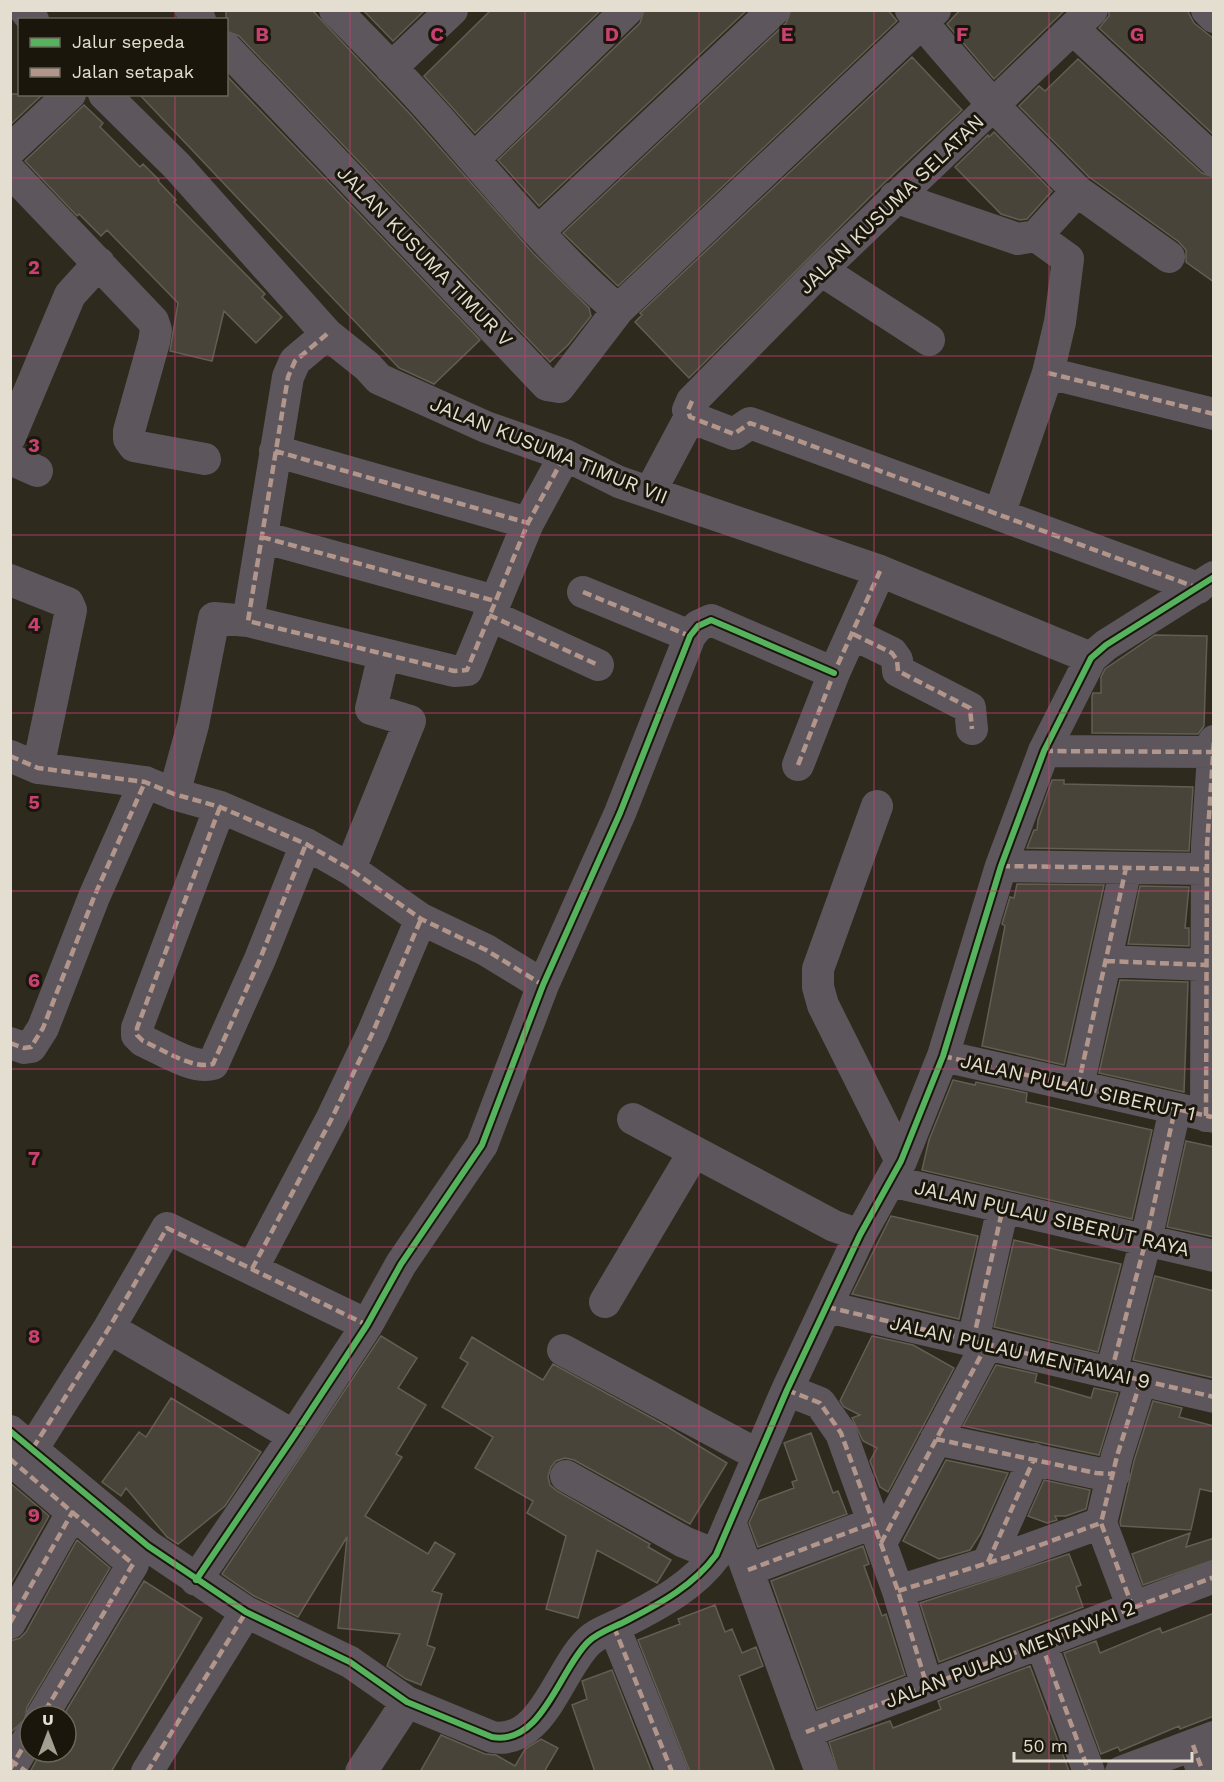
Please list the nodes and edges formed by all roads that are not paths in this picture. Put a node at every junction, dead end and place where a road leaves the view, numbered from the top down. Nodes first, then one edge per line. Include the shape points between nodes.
1 (335, 10) edge
2 (452, 10) edge
3 (627, 10) edge
4 (774, 10) edge
5 (1207, 10) edge
6 (922, 15) edge
7 (1214, 17) edge
8 (1083, 20) edge
9 (228, 50) edge
10 (391, 68) junction
11 (68, 96) edge
12 (106, 96) edge
13 (993, 105) junction
14 (10, 150) edge
15 (474, 159) junction
16 (1214, 160) edge
17 (10, 171) edge
18 (1077, 191) junction
19 (895, 198) junction
20 (538, 232) junction
21 (1036, 236) junction
22 (1169, 257) dead end
23 (99, 262) junction
24 (821, 270) junction
25 (618, 310) junction
26 (327, 334) junction
27 (929, 340) dead end
28 (1048, 373) junction
29 (691, 409) junction
30 (1214, 414) edge
31 (10, 437) edge
32 (275, 451) junction
33 (565, 455) junction
34 (205, 459) dead end
35 (650, 492) junction
36 (999, 515) junction
37 (528, 523) junction
38 (262, 537) junction
39 (880, 571) junction
40 (10, 580) edge
41 (1206, 582) edge
42 (583, 592) dead end
43 (492, 608) junction
44 (248, 621) junction
45 (854, 634) junction
46 (690, 636) junction
47 (384, 654) junction
48 (1091, 658) junction
49 (598, 665) dead end
50 (834, 673) junction
51 (972, 729) dead end
52 (1213, 747) edge
53 (1044, 751) junction
54 (24, 762) edge
55 (798, 765) dead end
56 (145, 782) junction
57 (174, 794) junction
58 (877, 806) dead end
59 (220, 807) junction
60 (306, 844) junction
61 (1209, 854) edge
62 (1001, 866) junction
63 (1126, 868) junction
64 (350, 870) junction
65 (421, 919) junction
66 (1106, 961) junction
67 (1207, 965) junction
68 (543, 985) junction
69 (10, 1042) edge
70 (943, 1056) junction
71 (1078, 1086) junction
72 (1175, 1108) junction
73 (1210, 1116) edge
74 (633, 1119) dead end
75 (694, 1152) junction
76 (896, 1171) junction
77 (1003, 1207) junction
78 (860, 1235) junction
79 (1146, 1240) junction
80 (1214, 1256) edge
81 (252, 1269) junction
82 (605, 1302) dead end
83 (827, 1307) junction
84 (367, 1325) junction
85 (109, 1328) junction
86 (980, 1343) junction
87 (563, 1350) dead end
88 (1126, 1377) junction
89 (787, 1390) junction
90 (1214, 1397) edge
91 (294, 1436) junction
92 (936, 1439) junction
93 (16, 1455) edge
94 (758, 1455) junction
95 (1034, 1459) junction
96 (1114, 1474) junction
97 (566, 1476) dead end
98 (74, 1511) junction
99 (730, 1522) junction
100 (1101, 1523) junction
101 (877, 1533) junction
102 (716, 1555) junction
103 (988, 1563) junction
104 (748, 1570) junction
105 (1214, 1577) edge
106 (196, 1580) junction
107 (898, 1591) junction
108 (1133, 1608) junction
109 (246, 1612) junction
110 (10, 1623) edge
111 (614, 1628) junction
112 (1041, 1642) junction
113 (927, 1686) junction
114 (407, 1702) junction
115 (49, 1704) edge
116 (806, 1732) junction
117 (1203, 1751) edge
118 (147, 1772) edge
119 (361, 1772) edge
120 (672, 1772) edge
121 (821, 1772) edge
122 (1089, 1772) edge
123 (1121, 1772) edge

1 - 10 street
2 - 10 street
3 - 15 street
4 - 20 street
5 - 7 street
6 - 13 street
6 - 25 street
8 - 13 street, JALAN KUSUMA SELATAN
8 - 16 street
9 - 25 street, JALAN KUSUMA TIMUR V via 547,385 559,387
10 - 15 street
11 - 14 street
12 - 26 street, JALAN KUSUMA TIMUR VII via 177,166
13 - 18 street
13 - 19 street, JALAN KUSUMA SELATAN
15 - 20 street
17 - 23 street
18 - 21 street
18 - 22 street
19 - 21 street via 1018,239
19 - 24 street, JALAN KUSUMA SELATAN
20 - 25 street
21 - 28 street via 1068,259 1060,322
23 - 31 street via 70,295
23 - 34 street via 141,305 156,330 129,439 134,446
24 - 27 street
24 - 29 street, JALAN KUSUMA SELATAN
26 - 32 street via 291,369
26 - 33 street, JALAN KUSUMA TIMUR VII via 379,379 399,390
28 - 30 street
28 - 36 street
29 - 35 street, JALAN KUSUMA SELATAN
29 - 36 street via 734,434 750,423
32 - 37 street
32 - 38 street
33 - 35 street, JALAN KUSUMA TIMUR VII via 619,482
33 - 37 street
35 - 39 street, JALAN KUSUMA TIMUR VII
36 - 41 street
37 - 43 street
38 - 43 street
38 - 44 street
39 - 45 street
39 - 48 street, JALAN KUSUMA TIMUR VII
40 - 54 street via 68,603 71,610
41 - 48 street
42 - 46 street
43 - 47 street via 467,670 454,671
43 - 49 street
44 - 47 street
44 - 57 street via 214,618
45 - 50 street
45 - 51 street via 892,653 897,671 970,708
46 - 50 street via 698,626 711,620
46 - 68 street via 620,813
47 - 64 street via 371,708 410,721
48 - 53 street
50 - 55 street
52 - 53 street
52 - 61 street
53 - 62 street
54 - 56 street
56 - 57 street
56 - 69 street via 94,897 43,1028 32,1047
57 - 59 street
58 - 76 street via 822,955 818,987 822,1005
59 - 60 street
59 - 60 street via 137,1028 143,1041 185,1060 205,1066 213,1064
60 - 64 street
61 - 63 street
61 - 67 street
62 - 63 street
62 - 70 street
63 - 66 street
64 - 65 street
65 - 68 street via 486,950
65 - 81 street via 374,1032
66 - 67 street
66 - 71 street
67 - 73 street
68 - 84 street via 482,1145 401,1264
70 - 71 street, JALAN PULAU SIBERUT 1
70 - 76 street
71 - 72 street, JALAN PULAU SIBERUT 1
72 - 73 street, JALAN PULAU SIBERUT 1
72 - 79 street
74 - 75 street
75 - 78 street via 834,1226
75 - 82 street
76 - 77 street, JALAN PULAU SIBERUT RAYA
76 - 78 street
77 - 79 street, JALAN PULAU SIBERUT RAYA
77 - 86 street
78 - 83 street
79 - 80 street, JALAN PULAU SIBERUT RAYA
79 - 88 street
81 - 84 street
81 - 85 street via 167,1228
83 - 86 street, JALAN PULAU MENTAWAI 9
83 - 89 street
84 - 91 street
85 - 91 street
85 - 93 street
86 - 88 street, JALAN PULAU MENTAWAI 9
86 - 92 street
87 - 94 street
88 - 90 street, JALAN PULAU MENTAWAI 9
88 - 96 street
89 - 94 street
89 - 101 street via 820,1403 831,1417 841,1433
91 - 106 street
92 - 95 street
92 - 101 street
93 - 98 street
93 - 106 street via 83,1494
94 - 99 street
95 - 96 street
95 - 103 street
96 - 100 street
97 - 102 street via 684,1542
98 - 110 street
98 - 115 street via 133,1564
99 - 102 street
99 - 104 street
100 - 103 street
100 - 108 street
101 - 104 street
101 - 107 street
102 - 111 street via 684,1589
103 - 107 street
104 - 116 street
105 - 108 street, JALAN PULAU MENTAWAI 2
106 - 109 street
107 - 113 street
108 - 112 street, JALAN PULAU MENTAWAI 2
109 - 114 street via 350,1662
109 - 118 street
111 - 114 street via 588,1642 526,1730 506,1740
111 - 120 street
112 - 113 street, JALAN PULAU MENTAWAI 2
112 - 122 street
113 - 116 street, JALAN PULAU MENTAWAI 2
114 - 119 street
116 - 121 street
117 - 123 street

